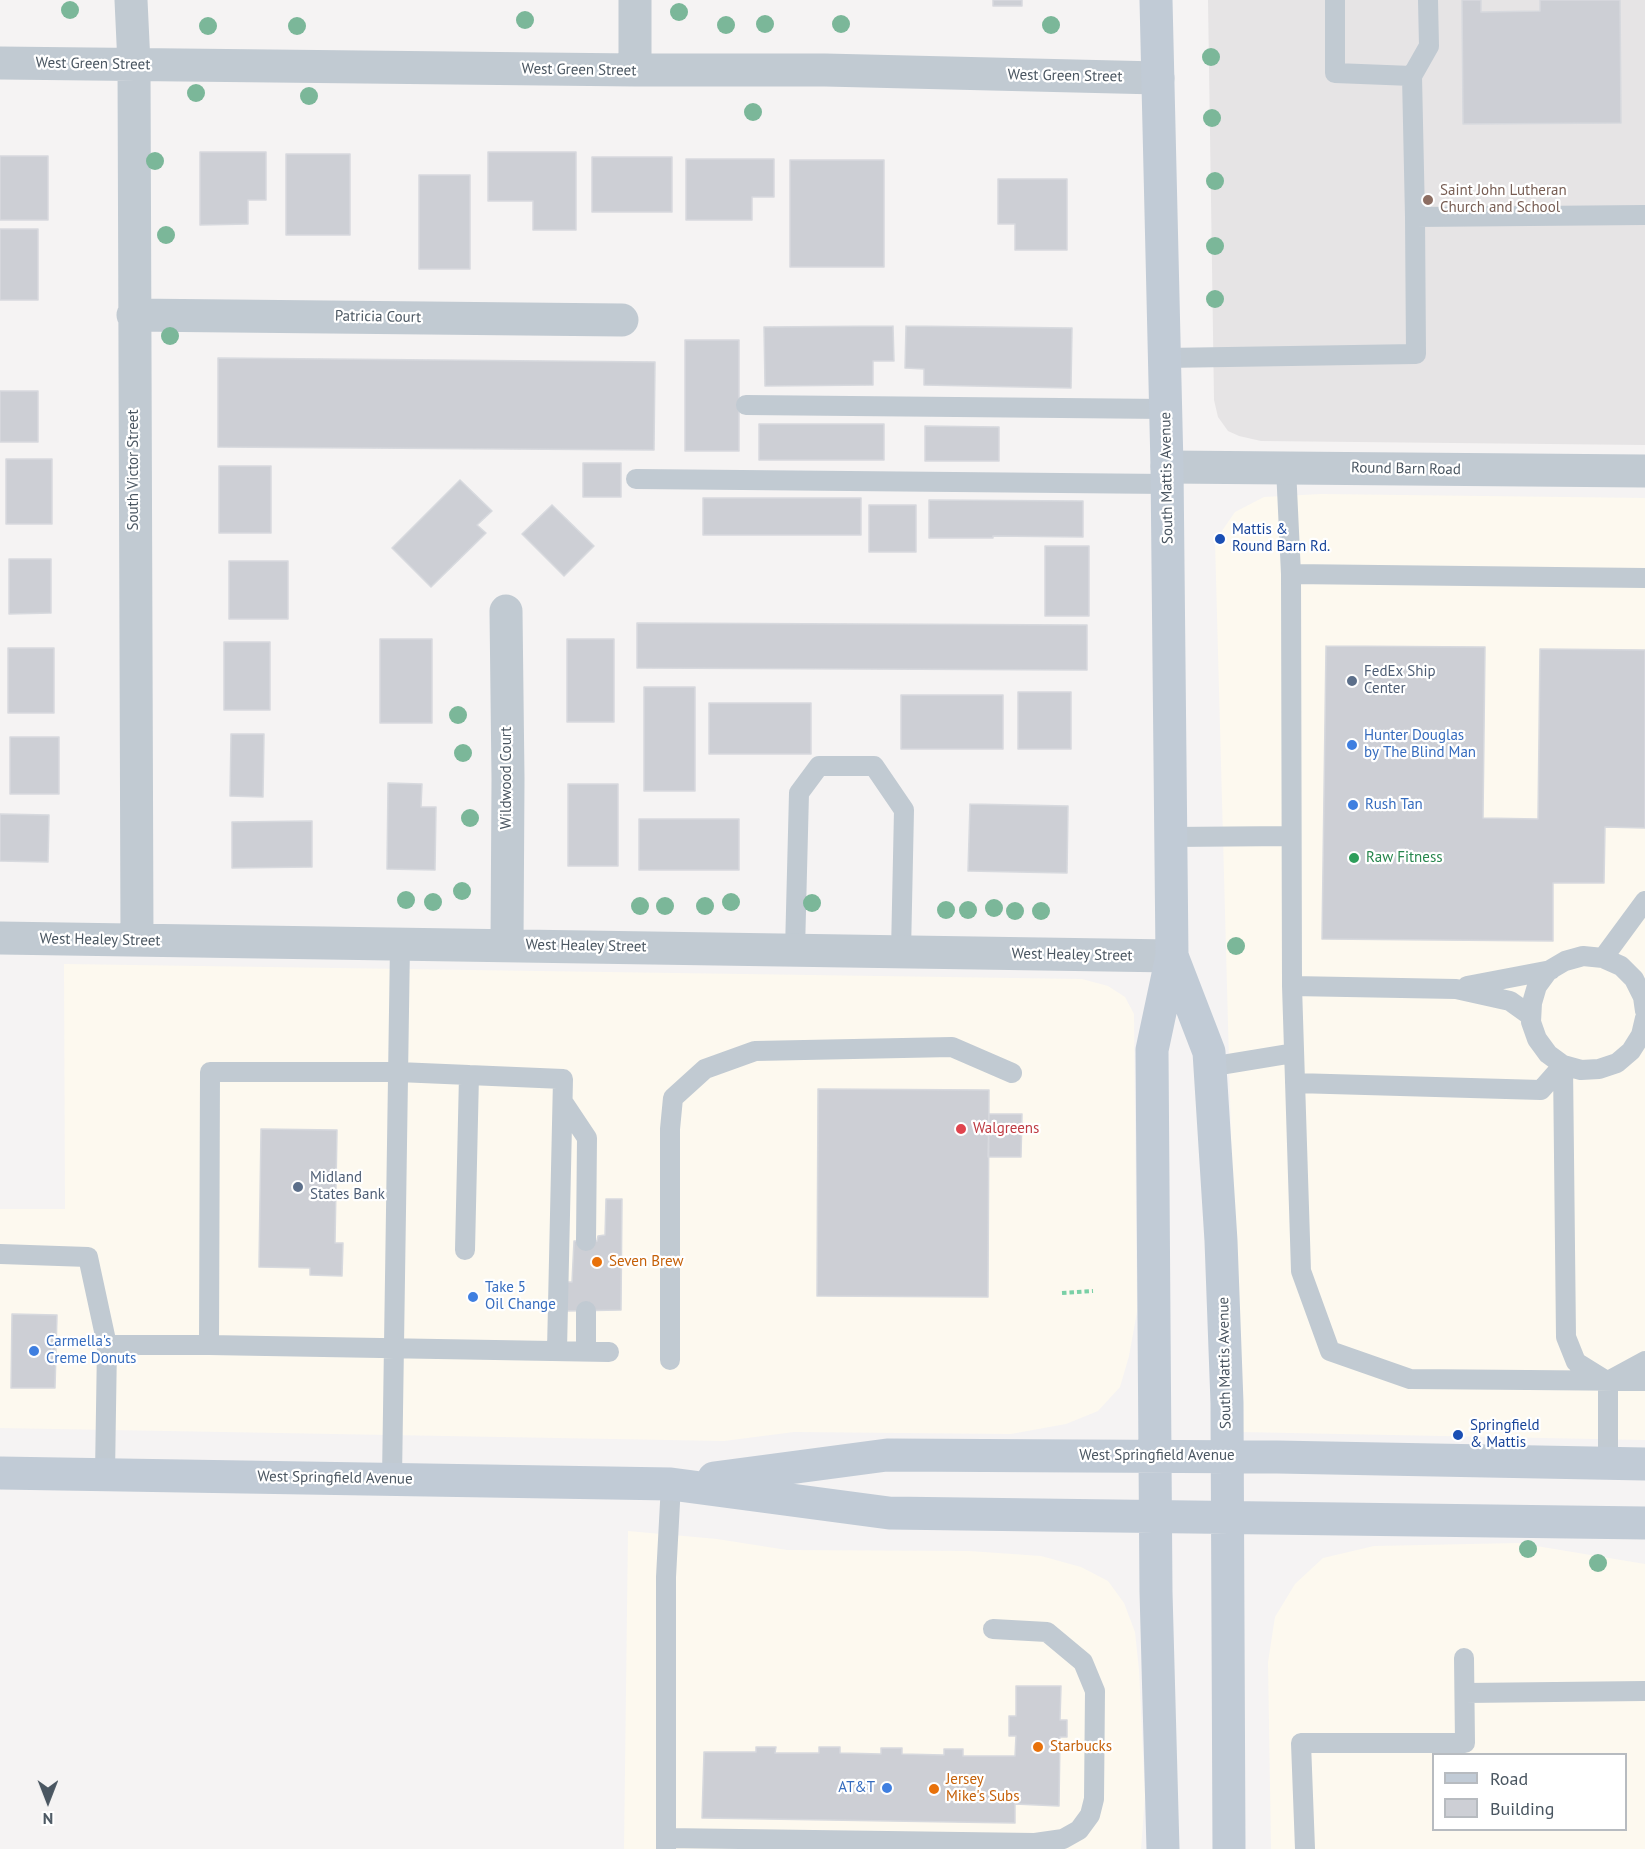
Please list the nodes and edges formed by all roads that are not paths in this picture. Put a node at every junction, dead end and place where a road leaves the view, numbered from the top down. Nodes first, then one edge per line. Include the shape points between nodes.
1 (131, 0) edge
2 (635, 0) edge
3 (1156, 0) edge
4 (1335, 0) edge
5 (1428, 0) edge
6 (0, 63) edge
7 (134, 64) junction
8 (635, 70) junction
9 (1412, 76) junction
10 (1158, 78) junction
11 (1645, 215) edge
12 (1415, 217) junction
13 (133, 315) junction
14 (622, 320) dead end
15 (1165, 358) junction
16 (746, 405) dead end
17 (1166, 410) junction
18 (1286, 468) junction
19 (1645, 471) edge
20 (1167, 475) junction
21 (636, 479) dead end
22 (1291, 574) junction
23 (1645, 578) edge
24 (506, 611) dead end
25 (1292, 836) junction
26 (1171, 837) junction
27 (1645, 901) edge
28 (0, 938) edge
29 (136, 940) junction
30 (400, 944) junction
31 (507, 945) junction
32 (795, 950) junction
33 (902, 952) junction
34 (1172, 956) junction
35 (1603, 958) junction
36 (1551, 970) junction
37 (1292, 986) junction
38 (1456, 989) junction
39 (1645, 1011) edge
40 (1531, 1016) junction
41 (1645, 1018) edge
42 (1294, 1053) junction
43 (1563, 1065) junction
44 (1209, 1067) junction
45 (398, 1072) junction
46 (1012, 1073) dead end
47 (469, 1076) junction
48 (1295, 1083) junction
49 (563, 1102) junction
50 (586, 1241) dead end
51 (465, 1250) dead end
52 (0, 1254) edge
53 (586, 1311) dead end
54 (107, 1345) junction
55 (209, 1345) junction
56 (394, 1348) junction
57 (557, 1350) junction
58 (586, 1351) junction
59 (609, 1352) dead end
60 (670, 1360) dead end
61 (1645, 1361) edge
62 (1608, 1381) junction
63 (1645, 1381) edge
64 (1155, 1456) junction
65 (1227, 1457) junction
66 (1608, 1464) junction
67 (1645, 1464) edge
68 (0, 1473) edge
69 (105, 1474) junction
70 (392, 1478) junction
71 (671, 1484) junction
72 (1156, 1516) junction
73 (1227, 1517) junction
74 (1645, 1523) edge
75 (993, 1629) dead end
76 (1464, 1658) dead end
77 (1645, 1691) edge
78 (1465, 1693) junction
79 (666, 1843) edge
80 (1163, 1849) edge
81 (1229, 1849) edge
82 (1305, 1849) edge

1 - 7 street, South Victor Street
2 - 8 street
3 - 10 main road, South Mattis Avenue
4 - 9 lane via 1335,72
5 - 9 lane via 1429,46
6 - 7 street, West Green Street
7 - 8 street, West Green Street
7 - 13 street, South Victor Street
8 - 10 street, West Green Street
9 - 12 lane
10 - 15 main road, South Mattis Avenue
11 - 12 lane
12 - 15 lane via 1416,354
13 - 14 street, Patricia Court
13 - 29 street, South Victor Street
15 - 17 main road, South Mattis Avenue
16 - 17 lane
17 - 20 main road, South Mattis Avenue
18 - 19 street, Round Barn Road
18 - 20 street, Round Barn Road
18 - 22 lane
20 - 21 lane
20 - 26 main road, South Mattis Avenue
22 - 23 lane
22 - 25 lane
24 - 31 street, Wildwood Court
25 - 26 lane
25 - 37 lane
26 - 34 main road, South Mattis Avenue
27 - 35 lane
28 - 29 street, West Healey Street
29 - 30 street, West Healey Street
30 - 31 street, West Healey Street
30 - 45 lane
31 - 32 street, West Healey Street
32 - 33 street, West Healey Street
32 - 33 lane via 799,793 819,766 874,766 904,810
33 - 34 street, West Healey Street
34 - 44 main road, South Mattis Avenue via 1209,1052
34 - 64 main road, South Mattis Avenue via 1152,1050
35 - 36 lane via 1583,956
35 - 39 lane via 1621,966 1634,979
36 - 38 lane
36 - 40 lane via 1537,986
37 - 38 lane
37 - 42 lane
38 - 40 lane via 1510,1001
40 - 43 lane via 1537,1040
41 - 43 lane via 1641,1035 1617,1063 1581,1070
42 - 44 lane
42 - 48 lane
43 - 48 lane via 1541,1090
43 - 62 lane via 1566,1337 1576,1362
44 - 65 main road, South Mattis Avenue via 1221,1241
45 - 47 lane
45 - 55 lane via 210,1072
45 - 56 lane
46 - 60 lane via 952,1047 755,1051 705,1069 673,1098 669,1130
47 - 49 lane via 563,1079
47 - 51 lane
48 - 62 lane via 1300,1271 1330,1351 1410,1379
49 - 50 lane via 587,1138
49 - 57 lane
52 - 54 lane via 88,1257
53 - 58 lane
54 - 55 lane
54 - 69 lane
55 - 56 lane
56 - 57 lane
56 - 70 lane
57 - 58 lane
58 - 59 lane
61 - 62 lane
62 - 63 lane
62 - 66 lane
64 - 65 main road, West Springfield Avenue
64 - 71 main road, West Springfield Avenue via 887,1455
64 - 72 main road, South Mattis Avenue
65 - 66 main road, West Springfield Avenue
65 - 73 main road, South Mattis Avenue
66 - 67 main road, West Springfield Avenue
68 - 69 main road, West Springfield Avenue
69 - 70 main road, West Springfield Avenue
70 - 71 main road, West Springfield Avenue
71 - 72 main road, West Springfield Avenue via 889,1513
71 - 79 lane via 666,1577
72 - 73 main road, West Springfield Avenue
72 - 80 main road, South Mattis Avenue
73 - 74 main road, West Springfield Avenue
73 - 81 main road, South Mattis Avenue
75 - 79 lane via 1047,1632 1083,1662 1095,1691 1094,1799 1090,1815 1079,1830 1063,1839 1035,1843
76 - 78 lane
77 - 78 lane
78 - 82 lane via 1465,1743 1301,1743

